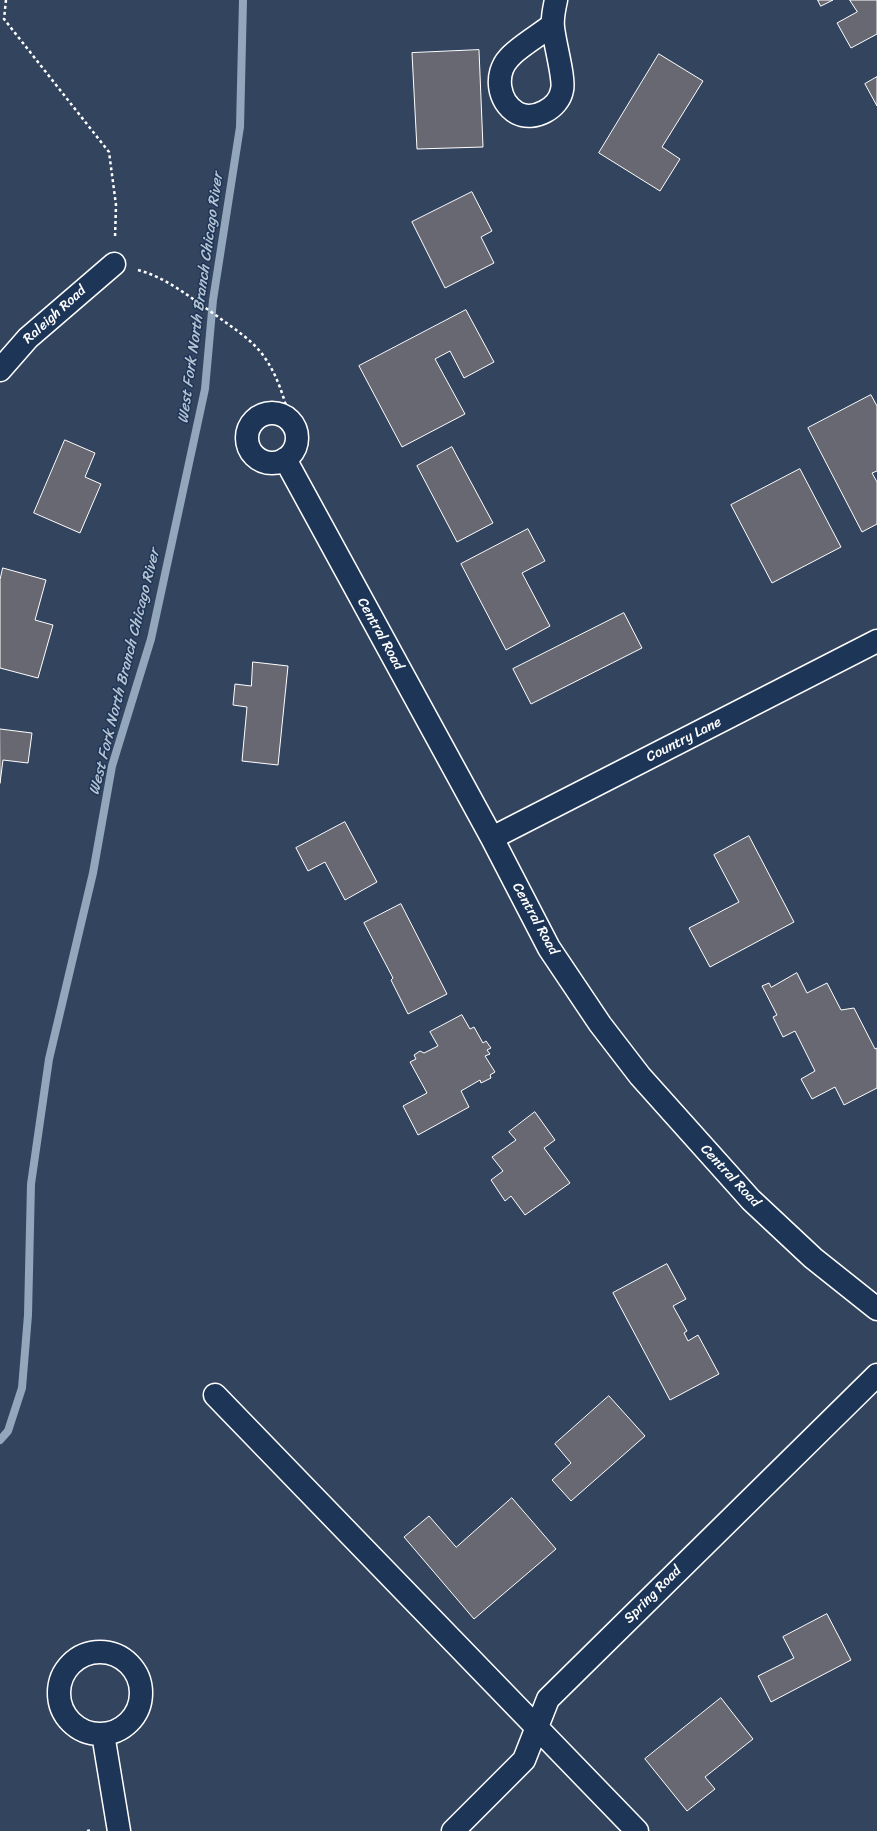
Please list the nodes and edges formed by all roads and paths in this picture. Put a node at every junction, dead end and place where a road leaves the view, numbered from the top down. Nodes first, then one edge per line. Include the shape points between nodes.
1 (6, 0) edge
2 (556, 0) edge
3 (552, 25) dead end
4 (114, 264) junction
5 (0, 370) edge
6 (290, 420) junction
7 (285, 460) junction
8 (877, 641) edge
9 (492, 838) junction
10 (877, 1309) edge
11 (877, 1375) edge
12 (215, 1395) dead end
13 (537, 1729) junction
14 (103, 1734) dead end
15 (120, 1831) edge
16 (453, 1831) edge
17 (637, 1831) edge

1 - 4 path via 4,19 109,152 116,205
2 - 3 street
4 - 5 street, Raleigh Road via 28,338
4 - 6 path via 149,273 178,288 251,340 265,357 279,382
6 - 7 street via 297,433 297,441 291,455
6 - 7 street via 274,413 258,417 252,423 247,439 248,448 260,460 268,463
7 - 9 street, Central Road
8 - 9 street, Country Lane
9 - 10 street, Central Road via 549,948 600,1024 640,1076 750,1200 813,1258
11 - 13 street, Spring Road via 548,1699
12 - 13 street
13 - 16 street, Spring Road via 524,1760
13 - 17 street
14 - 15 street

